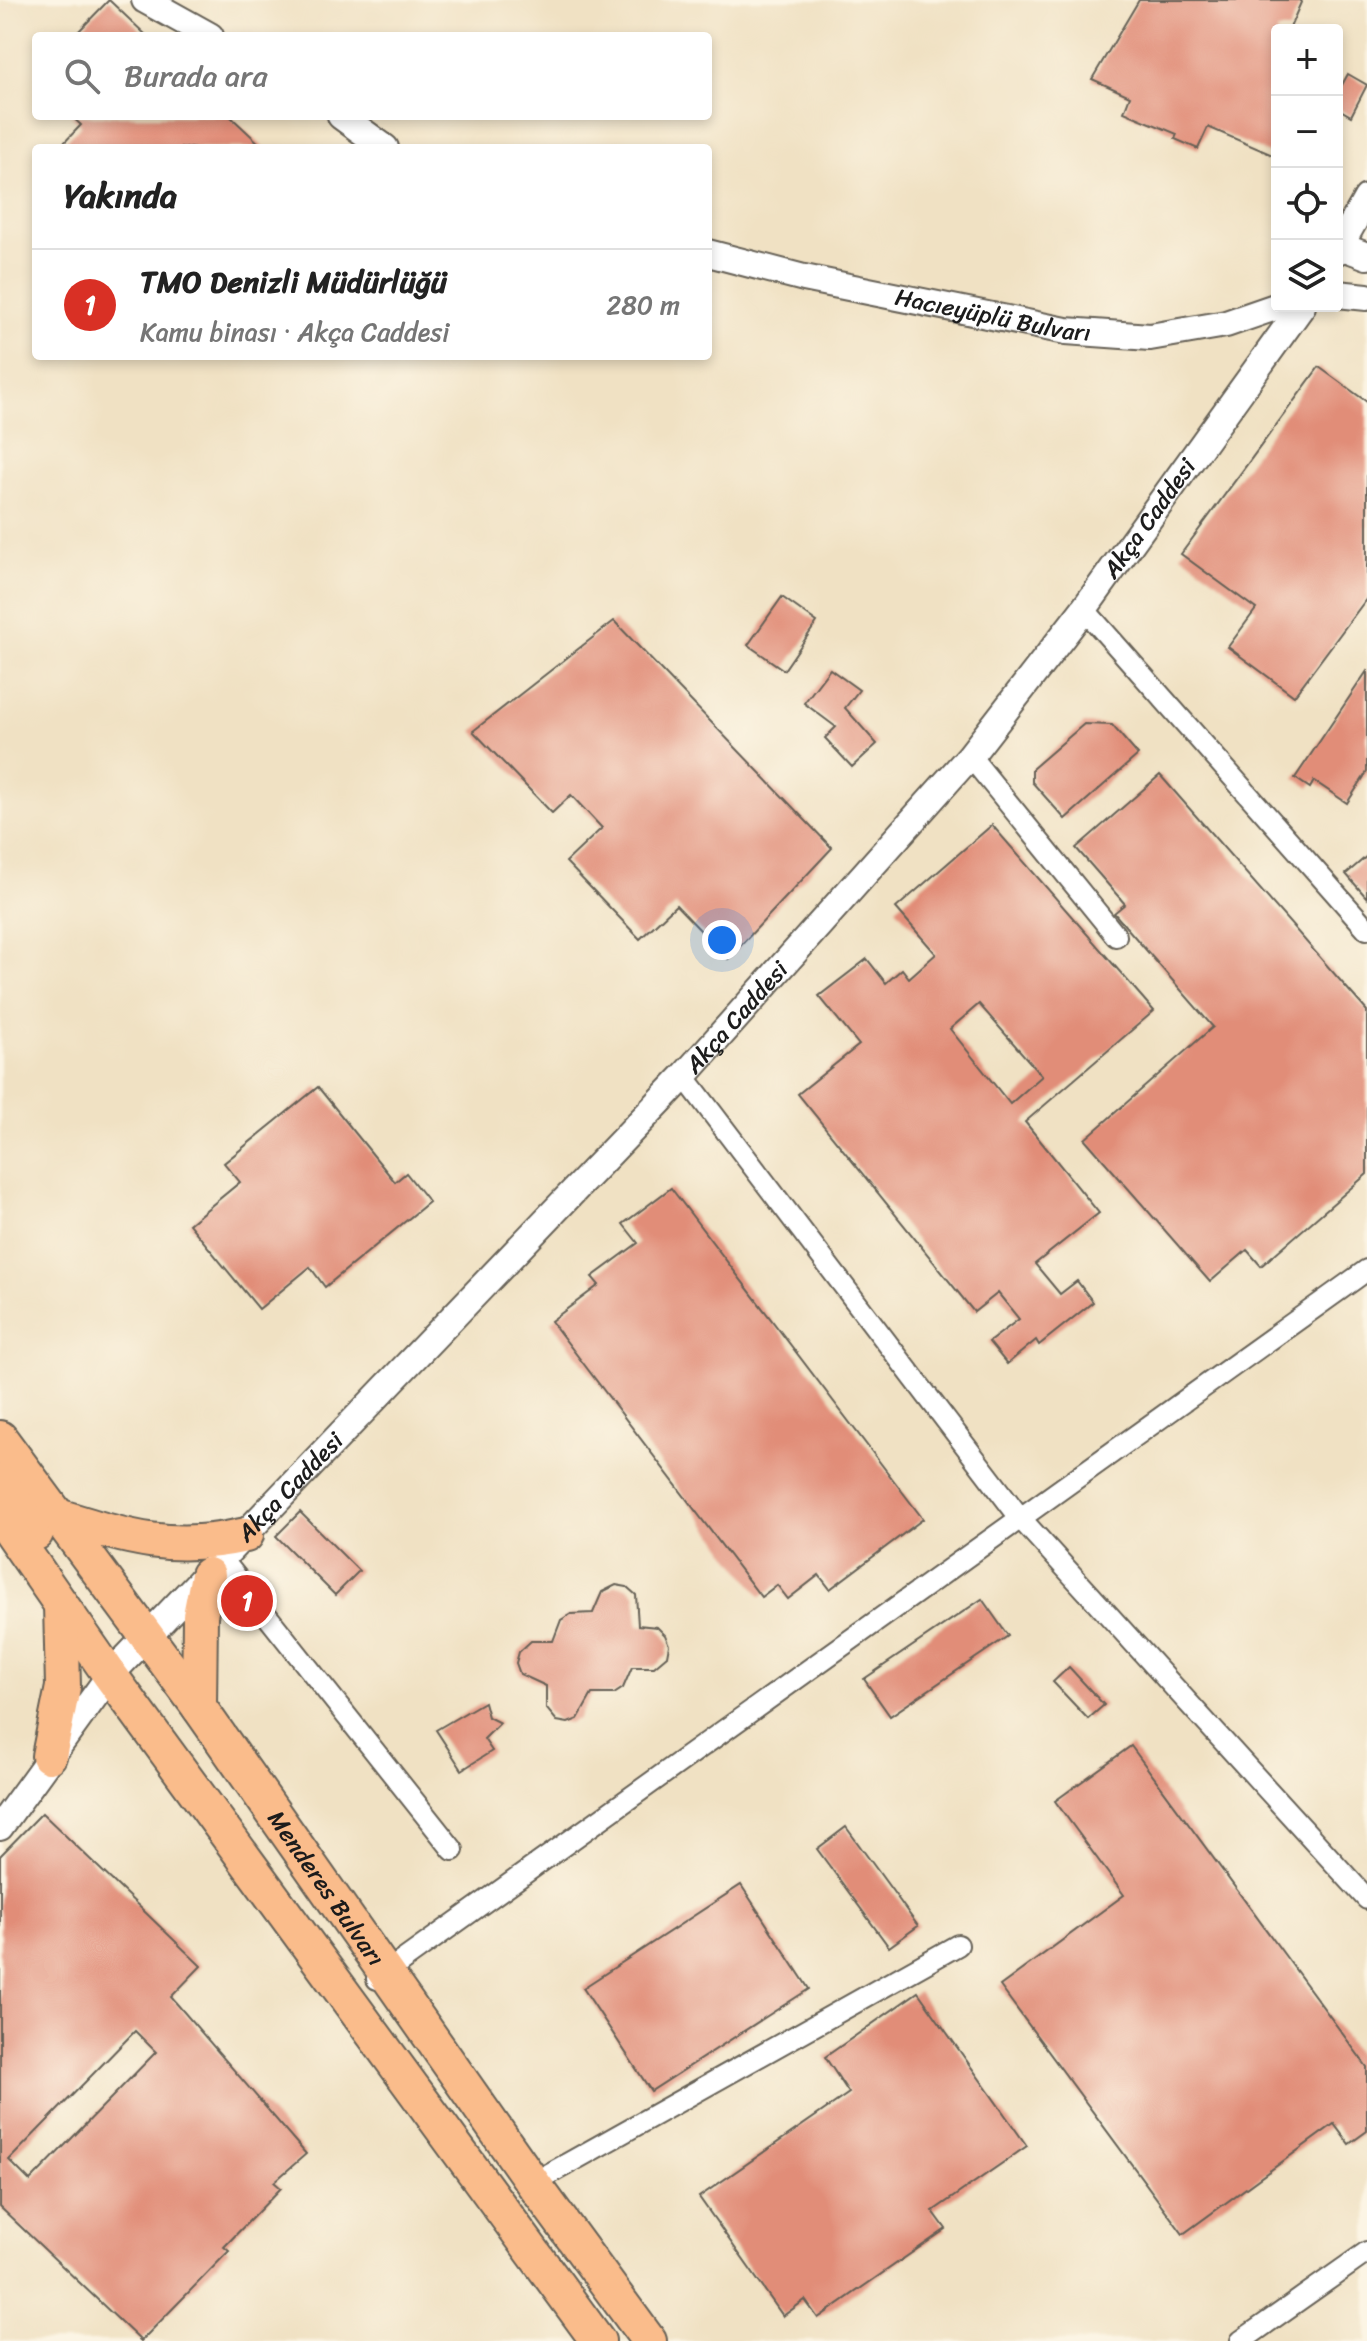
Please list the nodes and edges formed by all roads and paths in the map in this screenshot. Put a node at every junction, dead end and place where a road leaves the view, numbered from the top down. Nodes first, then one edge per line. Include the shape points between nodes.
1 (145, 0) edge
2 (203, 32) edge
3 (346, 120) edge
4 (380, 144) edge
5 (1367, 198) edge
6 (1343, 242) edge
7 (1343, 250) edge
8 (712, 254) edge
9 (1367, 256) edge
10 (1343, 295) edge
11 (1367, 297) edge
12 (1271, 308) edge
13 (1298, 312) edge
14 (1084, 609) junction
15 (970, 756) junction
16 (1367, 929) edge
17 (1116, 936) dead end
18 (684, 1076) junction
19 (1367, 1270) edge
20 (0, 1438) edge
21 (0, 1481) edge
22 (58, 1516) junction
23 (0, 1517) edge
24 (1021, 1519) junction
25 (221, 1553) junction
26 (61, 1605) junction
27 (130, 1655) junction
28 (199, 1707) junction
29 (49, 1756) junction
30 (0, 1827) edge
31 (453, 1850) dead end
32 (1367, 1899) edge
33 (958, 1945) dead end
34 (379, 1978) junction
35 (533, 2183) junction
36 (1367, 2252) edge
37 (598, 2341) edge
38 (649, 2341) edge
39 (1241, 2341) edge

1 - 2 street
3 - 4 street
5 - 6 street
7 - 9 street
8 - 12 street, Hacıeyüplü Bulvarı via 1066,331 1150,337 1213,327
10 - 11 street
13 - 14 street, Akça Caddesi
14 - 15 street, Akça Caddesi
14 - 16 street
15 - 17 street
15 - 18 street, Akça Caddesi
18 - 24 street
18 - 25 street, Akça Caddesi
19 - 24 street
20 - 22 main road, Menderes Bulvarı
21 - 27 main road
22 - 25 main road via 119,1535
22 - 27 main road, Menderes Bulvarı
23 - 26 main road, Menderes Bulvarı
24 - 32 street
24 - 34 street
25 - 27 street, Akça Caddesi
25 - 28 main road via 200,1616
25 - 31 street
26 - 27 main road, Menderes Bulvarı
26 - 29 main road via 63,1687
27 - 28 main road, Menderes Bulvarı
27 - 29 street, Akça Caddesi
27 - 34 main road
27 - 37 main road, Menderes Bulvarı
28 - 34 main road, Menderes Bulvarı
29 - 30 street, Akça Caddesi
33 - 35 street
34 - 35 main road, Menderes Bulvarı
35 - 38 main road, Menderes Bulvarı
36 - 39 street

